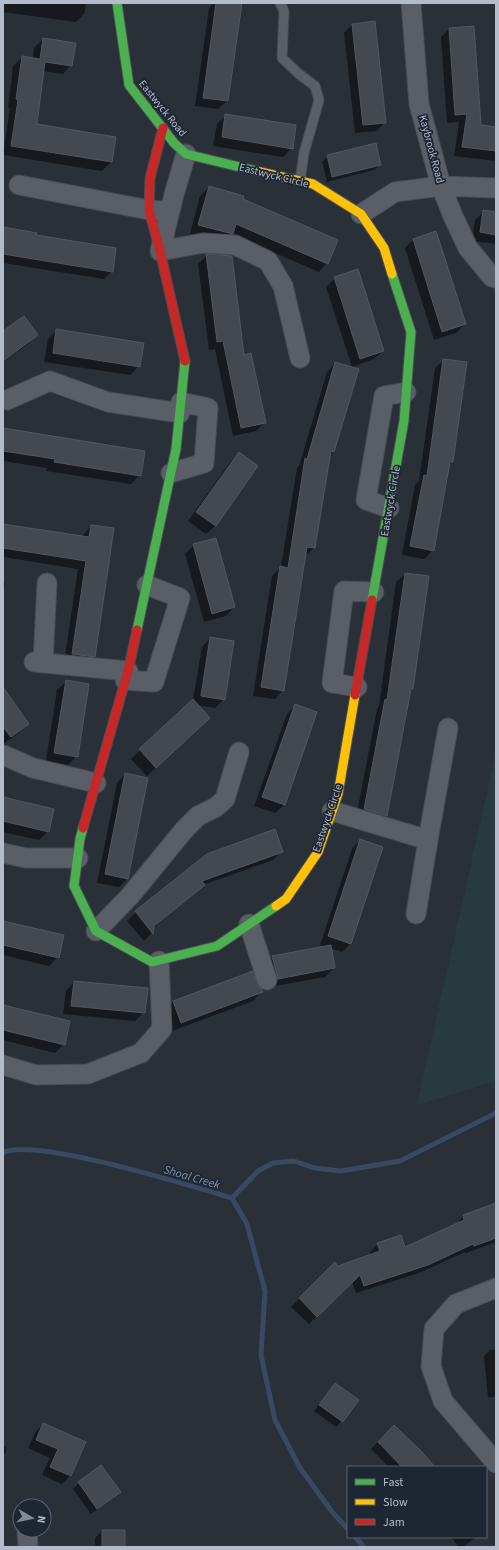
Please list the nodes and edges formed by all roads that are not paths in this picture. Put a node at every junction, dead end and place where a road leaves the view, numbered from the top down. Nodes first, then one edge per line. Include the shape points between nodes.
1 (117, 3) edge
2 (280, 3) edge
3 (411, 3) edge
4 (163, 128) junction
5 (186, 154) junction
6 (300, 181) junction
7 (19, 185) dead end
8 (441, 186) junction
9 (496, 188) edge
10 (149, 210) junction
11 (170, 211) junction
12 (361, 214) junction
13 (160, 251) junction
14 (496, 278) edge
15 (300, 358) dead end
16 (406, 392) joint
17 (7, 400) dead end
18 (180, 407) junction
19 (171, 473) junction
20 (389, 508) joint
21 (47, 583) dead end
22 (147, 585) junction
23 (374, 592) junction
24 (126, 676) junction
25 (357, 687) junction
26 (448, 728) dead end
27 (239, 752) dead end
28 (3, 755) edge
29 (96, 784) junction
30 (332, 811) junction
31 (428, 840) junction
32 (3, 853) edge
33 (78, 858) junction
34 (416, 914) dead end
35 (248, 924) junction
36 (96, 930) junction
37 (159, 961) junction
38 (268, 980) dead end
39 (3, 1065) edge
40 (496, 1288) edge
41 (496, 1463) edge

1 - 4 street, Eastwyck Road via 129,85
2 - 6 lane via 284,11 282,58 316,86 319,100 304,153
3 - 8 street, Kaybrook Road via 420,104
4 - 5 street, Eastwyck Road
4 - 10 street via 150,178
5 - 6 street, Eastwyck Circle
5 - 11 street
6 - 12 street, Eastwyck Circle via 313,184
7 - 10 street
8 - 9 street
8 - 12 street via 395,192
8 - 14 street, Kaybrook Road via 468,248 492,277
10 - 11 street
10 - 13 street
11 - 13 street
12 - 16 street, Eastwyck Circle via 384,248 411,332
13 - 15 street via 203,243 234,245 268,261 283,286
13 - 18 street via 185,358
16 - 20 street via 384,396 366,500
17 - 18 street via 50,381 108,402
18 - 19 street
18 - 19 street via 208,408 204,463
19 - 22 street
20 - 23 street, Eastwyck Circle
21 - 24 street via 38,663
22 - 24 street
22 - 24 street via 180,598 154,682
23 - 25 street, Eastwyck Circle
23 - 25 street via 344,591 332,683
24 - 29 street
25 - 30 street, Eastwyck Circle via 338,794
26 - 31 street
27 - 36 street via 225,799 198,816 184,830 130,896
28 - 29 street via 34,768
29 - 33 street via 80,839
30 - 31 street
30 - 35 street, Eastwyck Circle via 318,852 286,899
31 - 34 street
32 - 33 street via 26,858
33 - 36 street via 74,886
35 - 37 street, Eastwyck Circle via 217,946
35 - 38 street
36 - 37 street via 152,962
37 - 39 street via 162,1029 142,1053 88,1074 36,1075
40 - 41 street via 456,1304 434,1329 430,1366 443,1401

